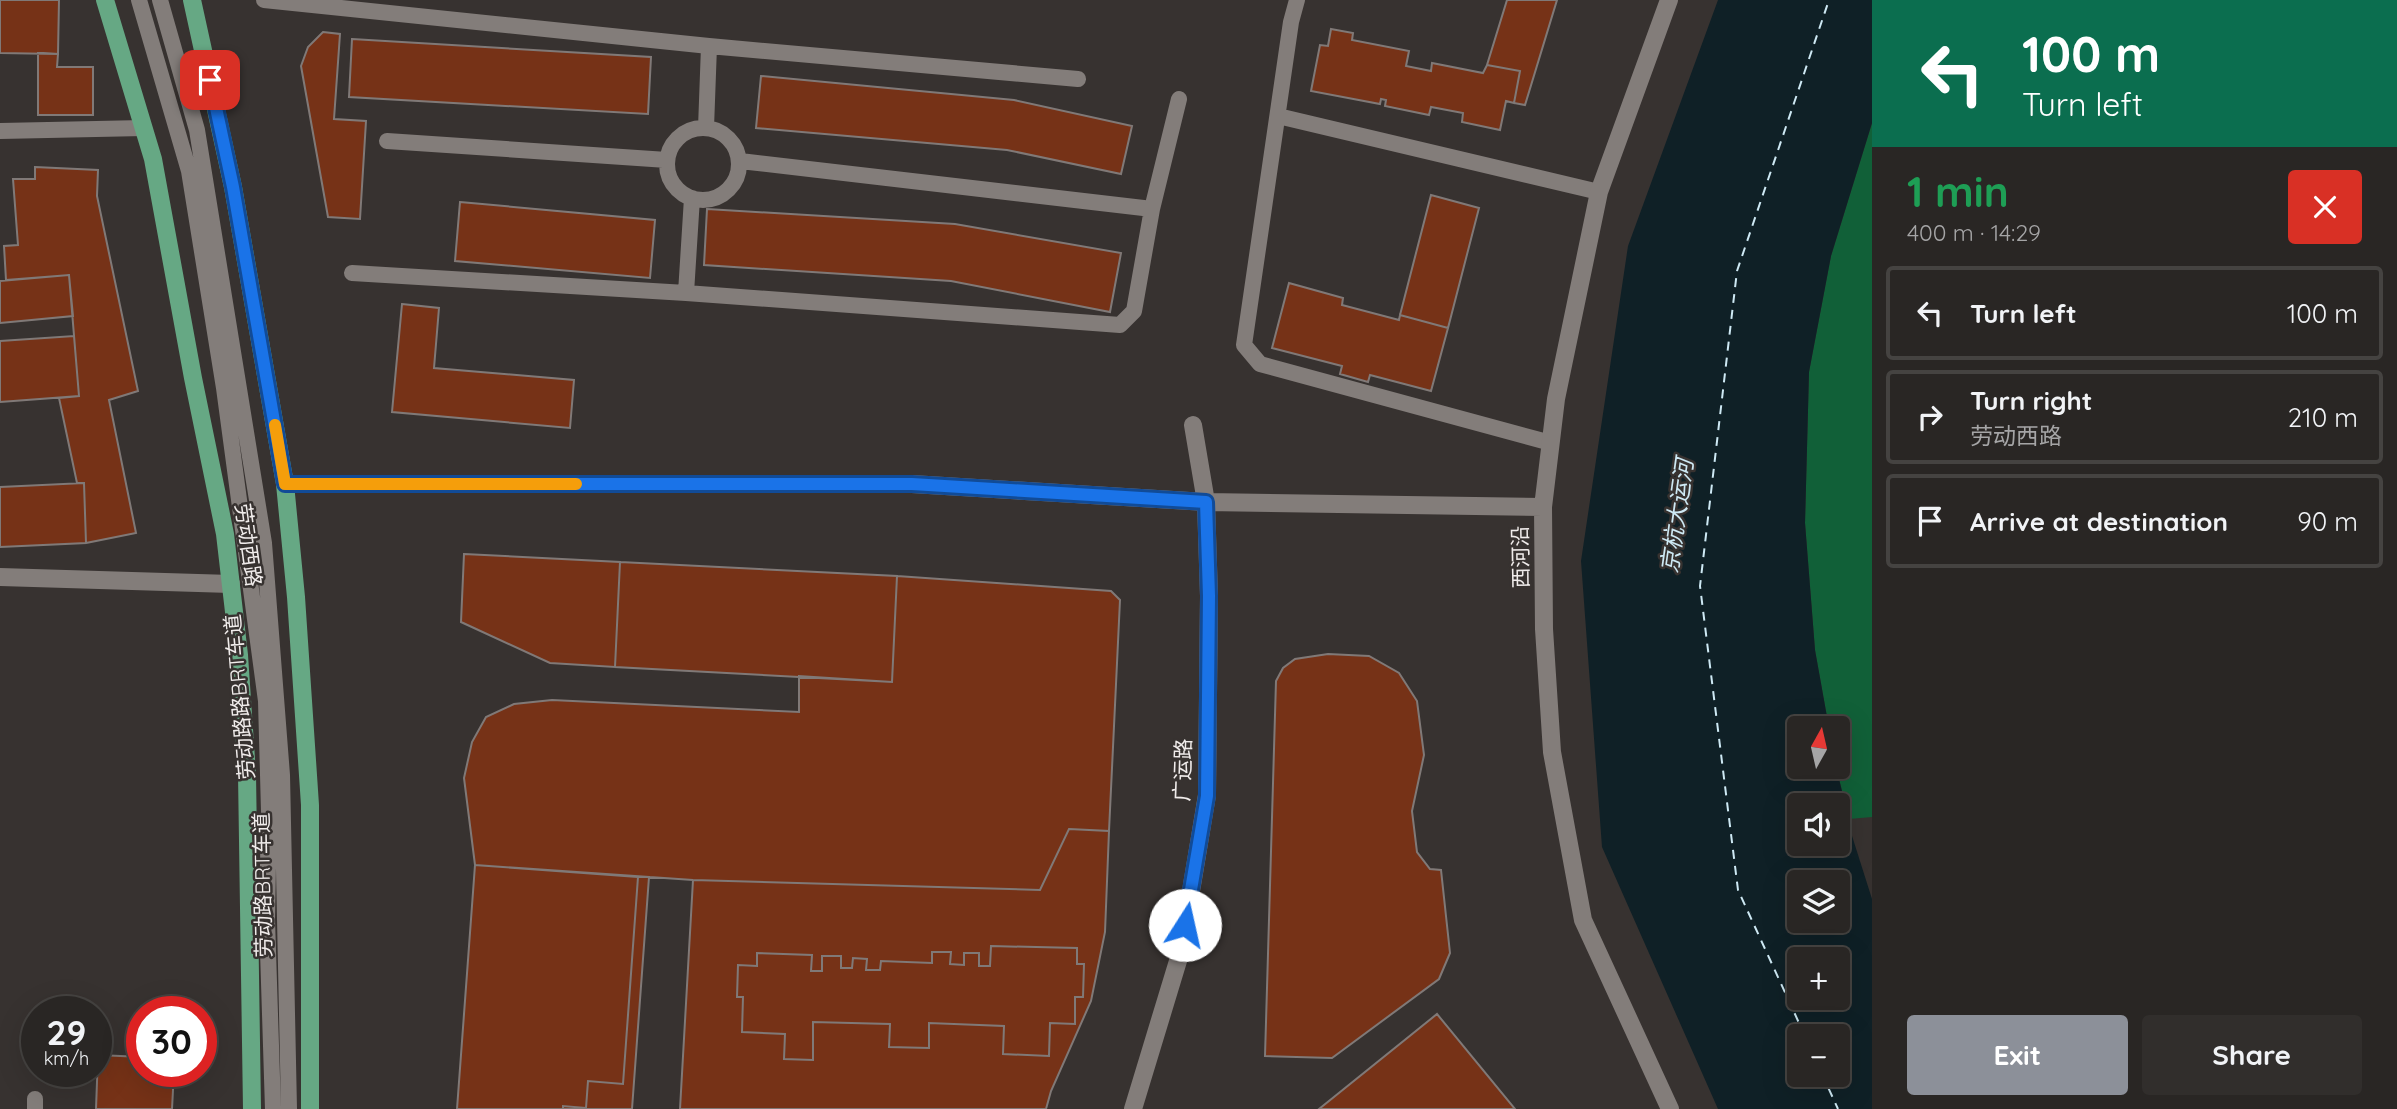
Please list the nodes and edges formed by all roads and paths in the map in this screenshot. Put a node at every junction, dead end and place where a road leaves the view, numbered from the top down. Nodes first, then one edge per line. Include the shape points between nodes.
1 (106, 0) edge
2 (139, 0) edge
3 (160, 0) edge
4 (192, 0) edge
5 (264, 0) edge
6 (1297, 0) edge
7 (1669, 0) edge
8 (709, 46) junction
9 (1078, 79) dead end
10 (1179, 99) dead end
11 (1278, 116) junction
12 (144, 128) junction
13 (706, 128) junction
14 (0, 131) edge
15 (387, 141) dead end
16 (667, 160) junction
17 (740, 161) junction
18 (1599, 192) junction
19 (692, 198) junction
20 (1152, 209) junction
21 (352, 273) dead end
22 (686, 293) junction
23 (1193, 425) dead end
24 (1551, 443) junction
25 (285, 484) junction
26 (1206, 502) junction
27 (1543, 507) junction
28 (0, 577) edge
29 (231, 584) junction
30 (252, 1109) edge
31 (273, 1109) edge
32 (289, 1109) edge
33 (310, 1109) edge
34 (1133, 1109) edge
35 (1670, 1109) edge

1 - 12 main road, 劳动西路
2 - 31 lane, 劳动路路BRT车道 via 189,171 266,701
3 - 32 lane, 劳动路BRT车道 via 197,130 264,543 282,775
4 - 25 main road, 劳动西路 via 233,187
5 - 8 lane
6 - 11 lane
7 - 18 street, 西河沿
8 - 9 lane
8 - 13 lane
10 - 20 lane
11 - 18 lane
11 - 24 lane via 1244,345 1260,364
12 - 14 lane
12 - 29 main road, 劳动西路
13 - 16 lane via 698,127 677,138
13 - 17 lane via 722,132
15 - 16 lane
16 - 19 lane via 672,183
17 - 19 lane via 726,192 704,200
17 - 20 lane
18 - 24 street, 西河沿
19 - 22 lane
20 - 22 lane via 1134,311 1121,325
21 - 22 lane
23 - 26 street, 广运路
24 - 27 street, 西河沿
25 - 26 street via 912,484
25 - 33 main road, 劳动西路 via 310,805
26 - 27 street
26 - 34 street, 广运路 via 1207,796 1181,951
27 - 35 street, 西河沿 via 1552,752 1583,920
28 - 29 street
29 - 30 main road, 劳动西路 via 247,774

